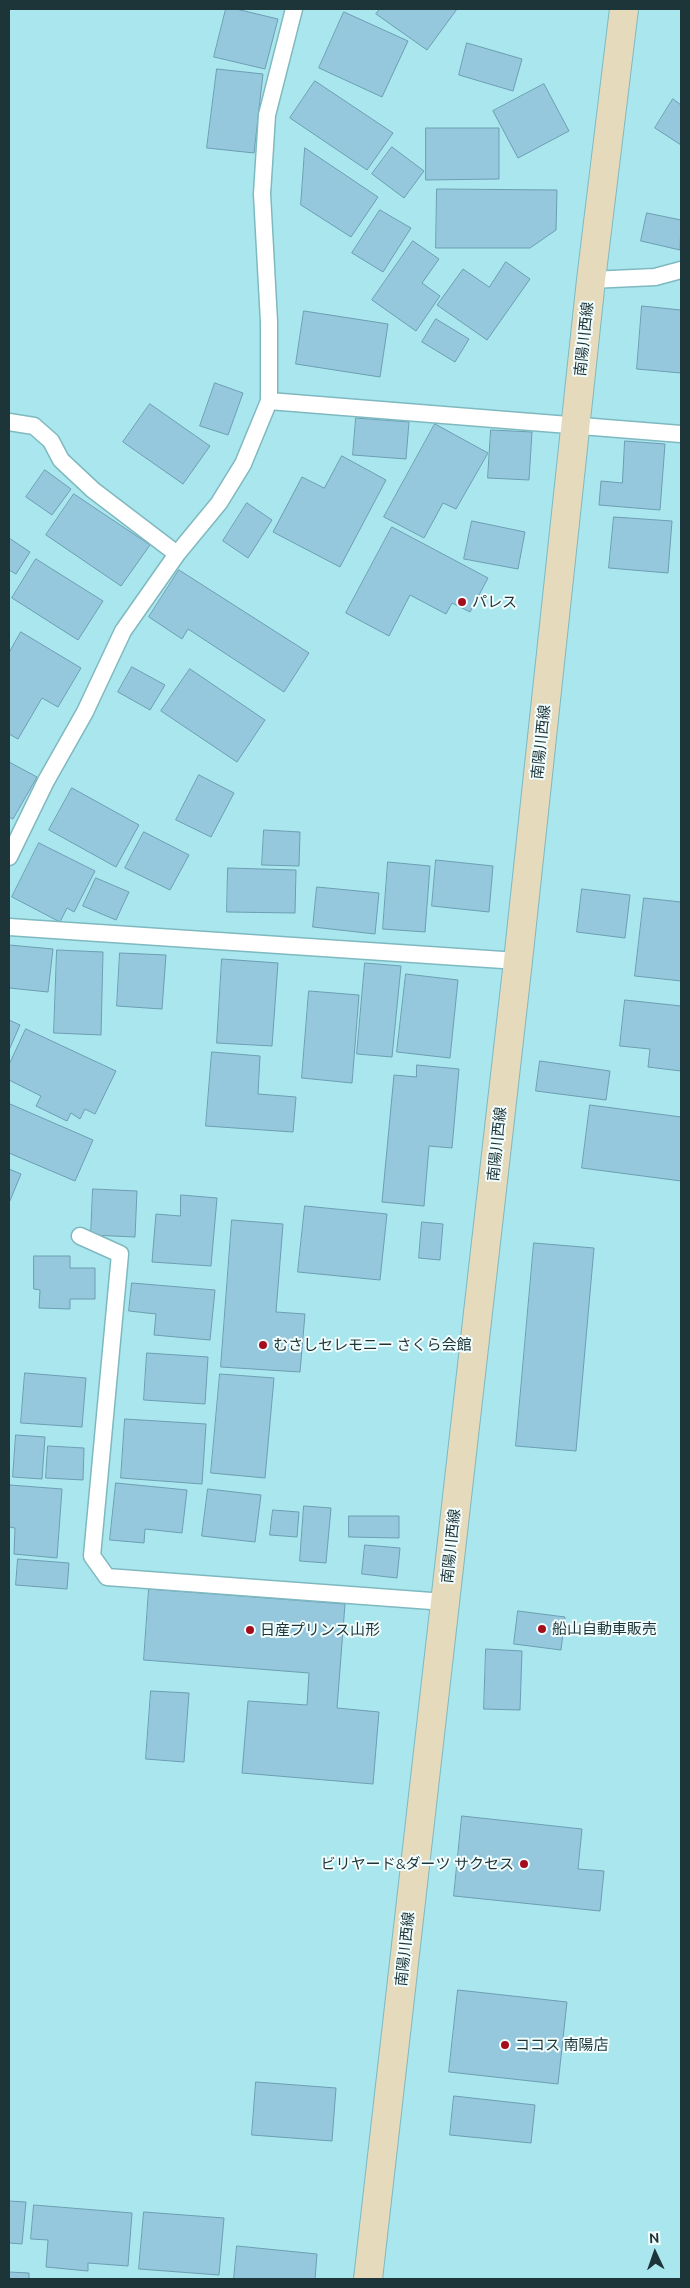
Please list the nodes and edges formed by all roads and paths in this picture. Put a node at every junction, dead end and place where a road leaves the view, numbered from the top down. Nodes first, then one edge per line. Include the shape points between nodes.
1 (294, 9) edge
2 (624, 9) edge
3 (681, 270) edge
4 (590, 280) junction
5 (269, 401) junction
6 (9, 422) edge
7 (575, 427) junction
8 (681, 434) edge
9 (177, 554) junction
10 (9, 857) edge
11 (9, 927) edge
12 (518, 961) junction
13 (80, 1236) dead end
14 (445, 1602) junction
15 (368, 2279) edge

1 - 5 lane via 268,115 263,184
2 - 4 main road, 南陽川西線
3 - 4 lane via 655,277
4 - 7 main road, 南陽川西線
5 - 7 lane
5 - 9 lane via 243,464 219,503
6 - 9 lane via 34,426 51,441 60,460 93,490
7 - 8 lane
7 - 12 main road, 南陽川西線
9 - 10 lane via 123,631 85,712 46,781
11 - 12 lane
12 - 14 main road, 南陽川西線
13 - 14 lane via 120,1254 92,1556 107,1577
14 - 15 main road, 南陽川西線

